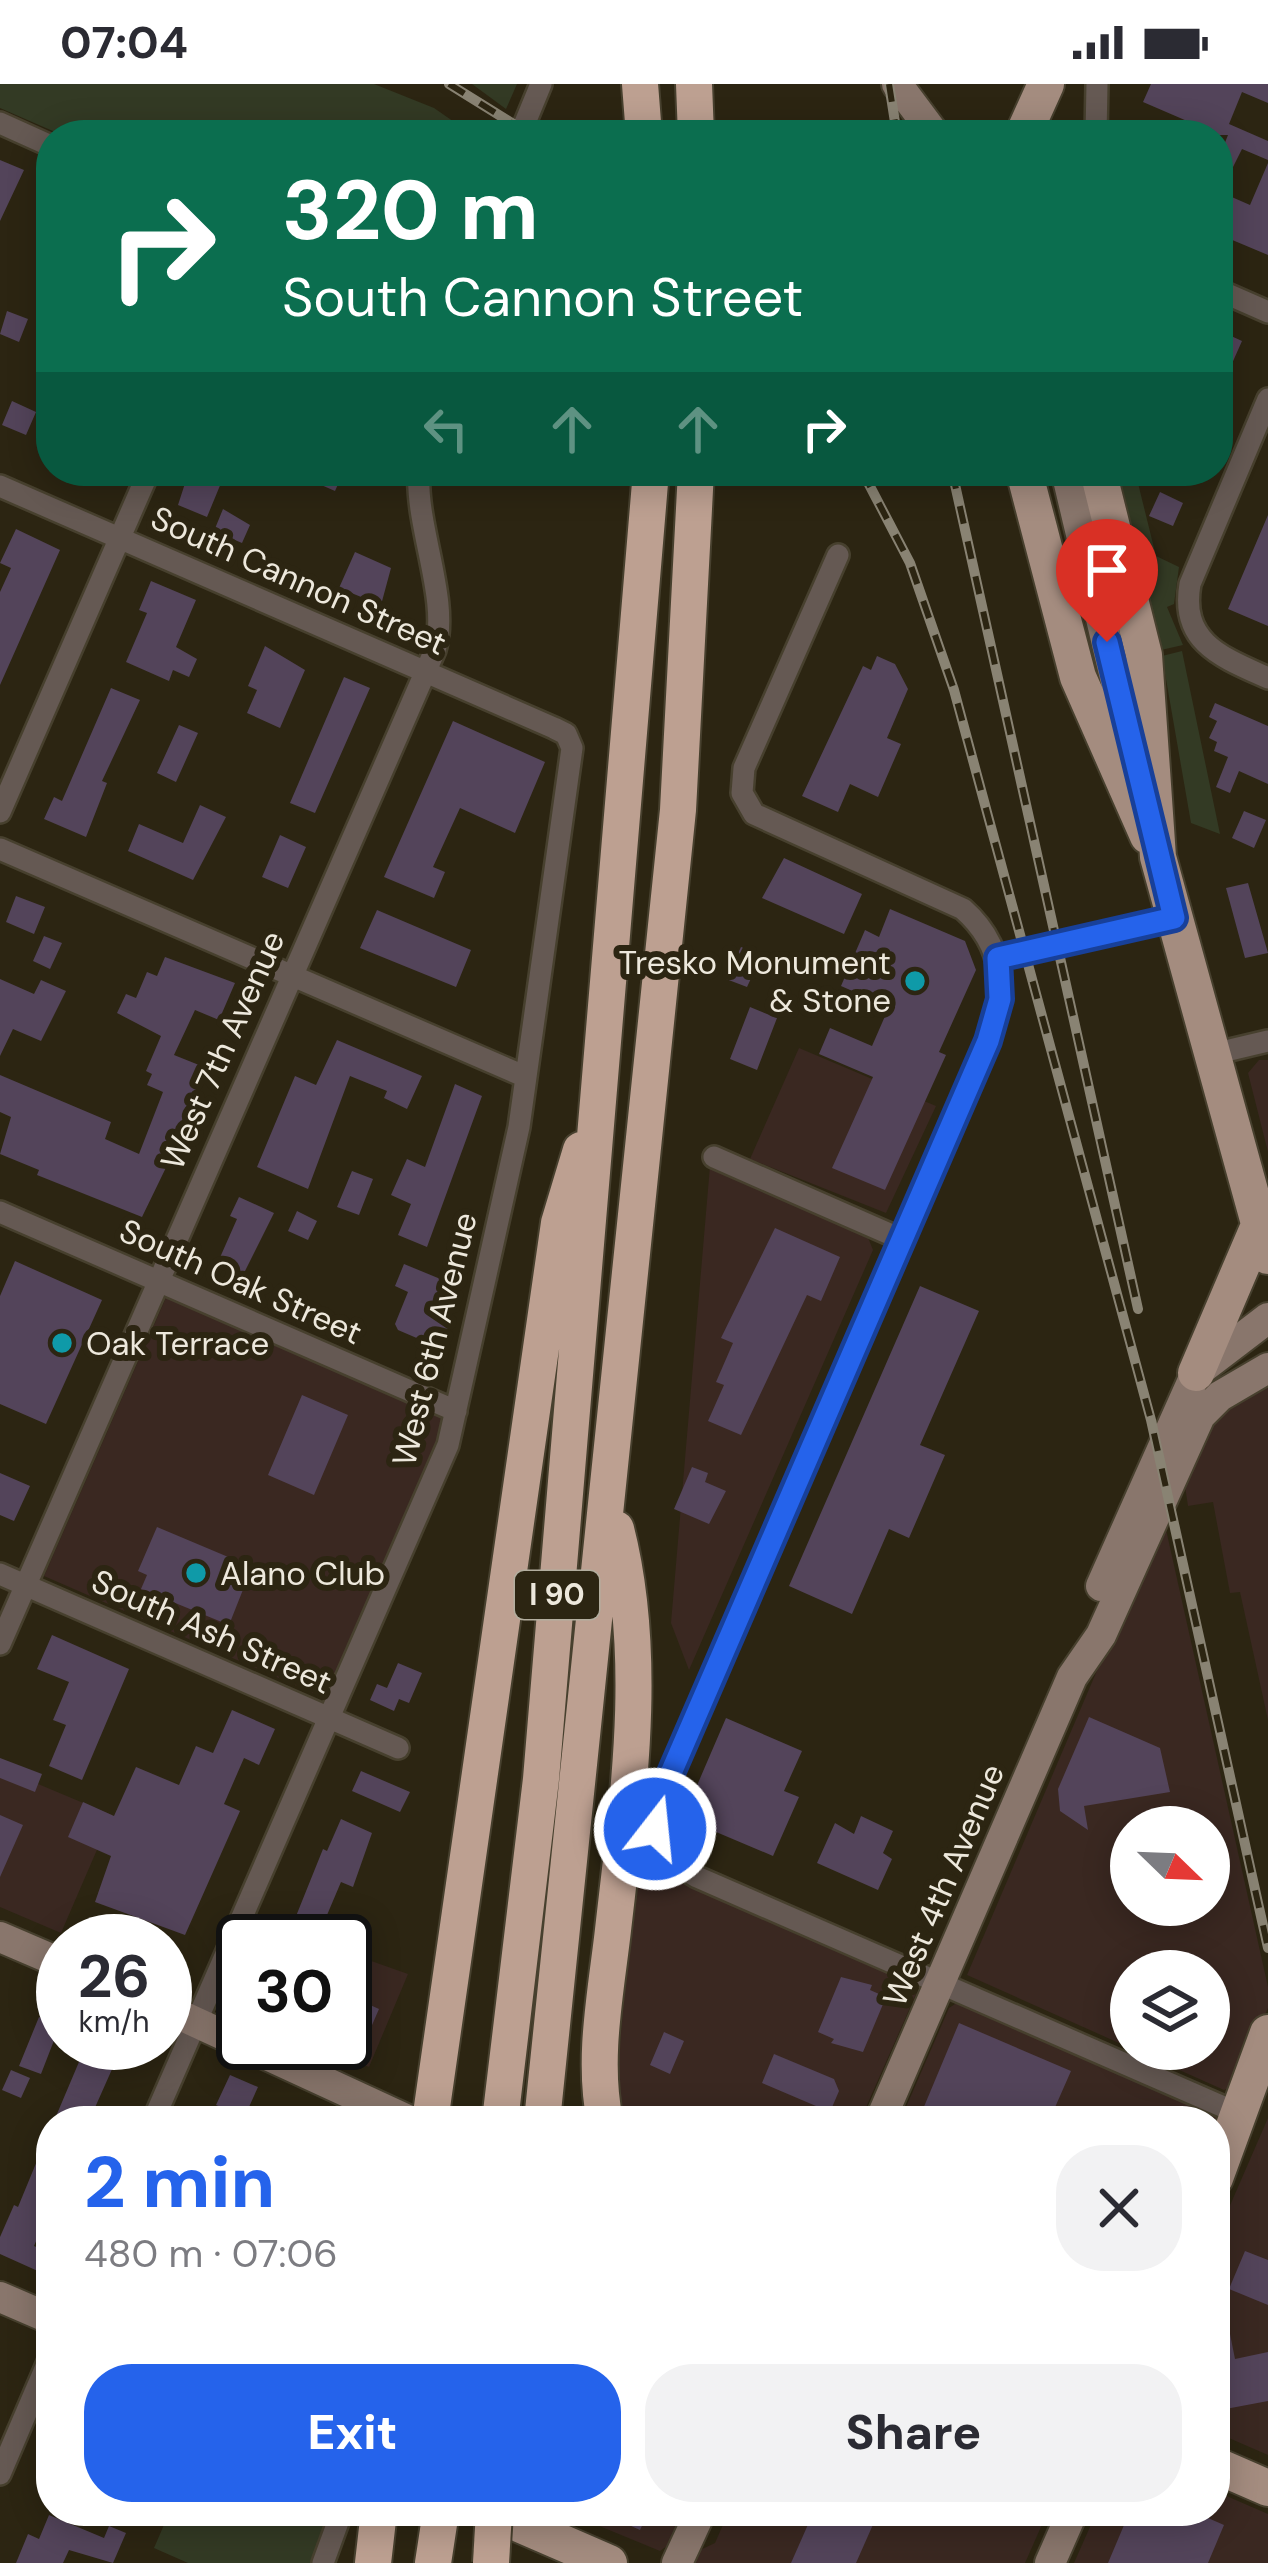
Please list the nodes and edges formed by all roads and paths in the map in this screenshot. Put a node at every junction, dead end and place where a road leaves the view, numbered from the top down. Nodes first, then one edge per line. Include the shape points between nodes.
1 (541, 84) edge
2 (640, 84) edge
3 (694, 84) edge
4 (897, 84) edge
5 (1047, 84) edge
6 (1097, 84) edge
7 (526, 120) edge
8 (643, 120) edge
9 (695, 120) edge
10 (924, 120) edge
11 (1030, 120) edge
12 (1042, 120) edge
13 (1096, 120) edge
14 (0, 123) edge
15 (36, 139) edge
16 (1233, 297) edge
17 (1268, 312) edge
18 (1268, 399) edge
19 (1233, 482) edge
20 (0, 486) edge
21 (143, 486) edge
22 (419, 486) edge
23 (650, 486) edge
24 (695, 486) edge
25 (1028, 486) edge
26 (1070, 486) edge
27 (1102, 486) edge
28 (1231, 486) edge
29 (120, 538) junction
30 (838, 555) dead end
31 (426, 671) junction
32 (1268, 677) edge
33 (568, 738) joint
34 (0, 812) edge
35 (0, 849) edge
36 (1158, 857) junction
37 (1174, 918) junction
38 (998, 958) junction
39 (291, 976) junction
40 (1268, 1041) edge
41 (1213, 1054) junction
42 (526, 1077) junction
43 (604, 1078) junction
44 (714, 1157) dead end
45 (0, 1211) edge
46 (901, 1239) junction
47 (1263, 1243) edge
48 (158, 1280) junction
49 (1268, 1318) edge
50 (1268, 1368) edge
51 (1196, 1373) junction
52 (456, 1411) junction
53 (610, 1501) junction
54 (0, 1574) edge
55 (26, 1585) junction
56 (0, 1644) edge
57 (1072, 1678) junction
58 (331, 1718) junction
59 (398, 1748) dead end
60 (0, 1937) edge
61 (36, 1952) edge
62 (940, 1983) junction
63 (192, 2019) edge
64 (197, 2021) junction
65 (1268, 2033) edge
66 (1268, 2076) edge
67 (160, 2106) edge
68 (378, 2106) edge
69 (432, 2106) edge
70 (502, 2106) edge
71 (544, 2106) edge
72 (603, 2106) edge
73 (887, 2106) edge
74 (1221, 2106) edge
75 (1230, 2110) edge
76 (1242, 2115) junction
77 (1230, 2143) edge
78 (0, 2297) edge
79 (36, 2313) edge
80 (36, 2390) edge
81 (1230, 2472) edge
82 (0, 2474) edge
83 (1268, 2488) edge
84 (337, 2526) edge
85 (375, 2526) edge
86 (439, 2526) edge
87 (487, 2526) edge
88 (490, 2526) edge
89 (524, 2526) edge
90 (694, 2526) edge
91 (1066, 2526) edge
92 (323, 2563) edge
93 (369, 2563) edge
94 (434, 2563) edge
95 (478, 2563) edge
96 (491, 2563) edge
97 (609, 2563) edge
98 (677, 2563) edge
99 (1050, 2563) edge

1 - 7 street
2 - 8 highway
3 - 9 highway
4 - 10 street
5 - 11 main road
5 - 12 main road
6 - 13 street
14 - 15 street
16 - 17 street
18 - 19 street
20 - 29 street, South Cannon Street
21 - 29 street
22 - 31 street, West 7th Avenue via 439,633
23 - 43 highway, I 90
24 - 53 highway, I 90 via 680,789
25 - 36 main road via 1078,677
26 - 36 street
27 - 36 main road via 1144,655
28 - 32 street via 1190,584 1191,627 1221,657
29 - 31 street, South Cannon Street
29 - 34 street
30 - 38 street via 744,769 742,793 754,814 963,910
31 - 33 street, South Cannon Street
31 - 39 street, West 7th Avenue
33 - 42 street, West 6th Avenue via 572,768
35 - 39 street
36 - 37 main road
37 - 38 street
37 - 41 main road
38 - 46 street via 993,1027
39 - 42 street
39 - 48 street, West 7th Avenue
40 - 41 street
41 - 47 main road
42 - 52 street, West 6th Avenue
43 - 69 highway via 559,1223
43 - 70 highway, I 90 via 541,1779
44 - 46 street
45 - 48 street, South Oak Street
46 - 62 street via 658,1803 655,1829 676,1865
47 - 51 main road
48 - 52 street, South Oak Street
48 - 55 street, West 7th Avenue
49 - 51 street, West 4th Avenue
50 - 57 street, West 4th Avenue via 1200,1415 1101,1635
51 - 57 street, West 4th Avenue via 1083,1629
52 - 58 street, West 6th Avenue
53 - 71 highway, I 90
53 - 72 highway via 631,1587 630,1780 602,2023
54 - 55 street, South Ash Street
55 - 56 street, West 7th Avenue
55 - 58 street, South Ash Street
57 - 62 street, West 4th Avenue
58 - 59 street, South Ash Street
58 - 64 street, West 6th Avenue
60 - 61 street
62 - 73 street, West 4th Avenue
62 - 74 street
63 - 64 street
64 - 67 street, West 6th Avenue
64 - 68 street
65 - 76 main road
66 - 76 street
75 - 76 street
76 - 77 main road
78 - 79 street
80 - 82 street
81 - 83 main road
84 - 92 street
85 - 93 highway
86 - 94 highway
87 - 95 highway
88 - 96 highway, bridge
89 - 97 main road
90 - 98 street
91 - 99 street

